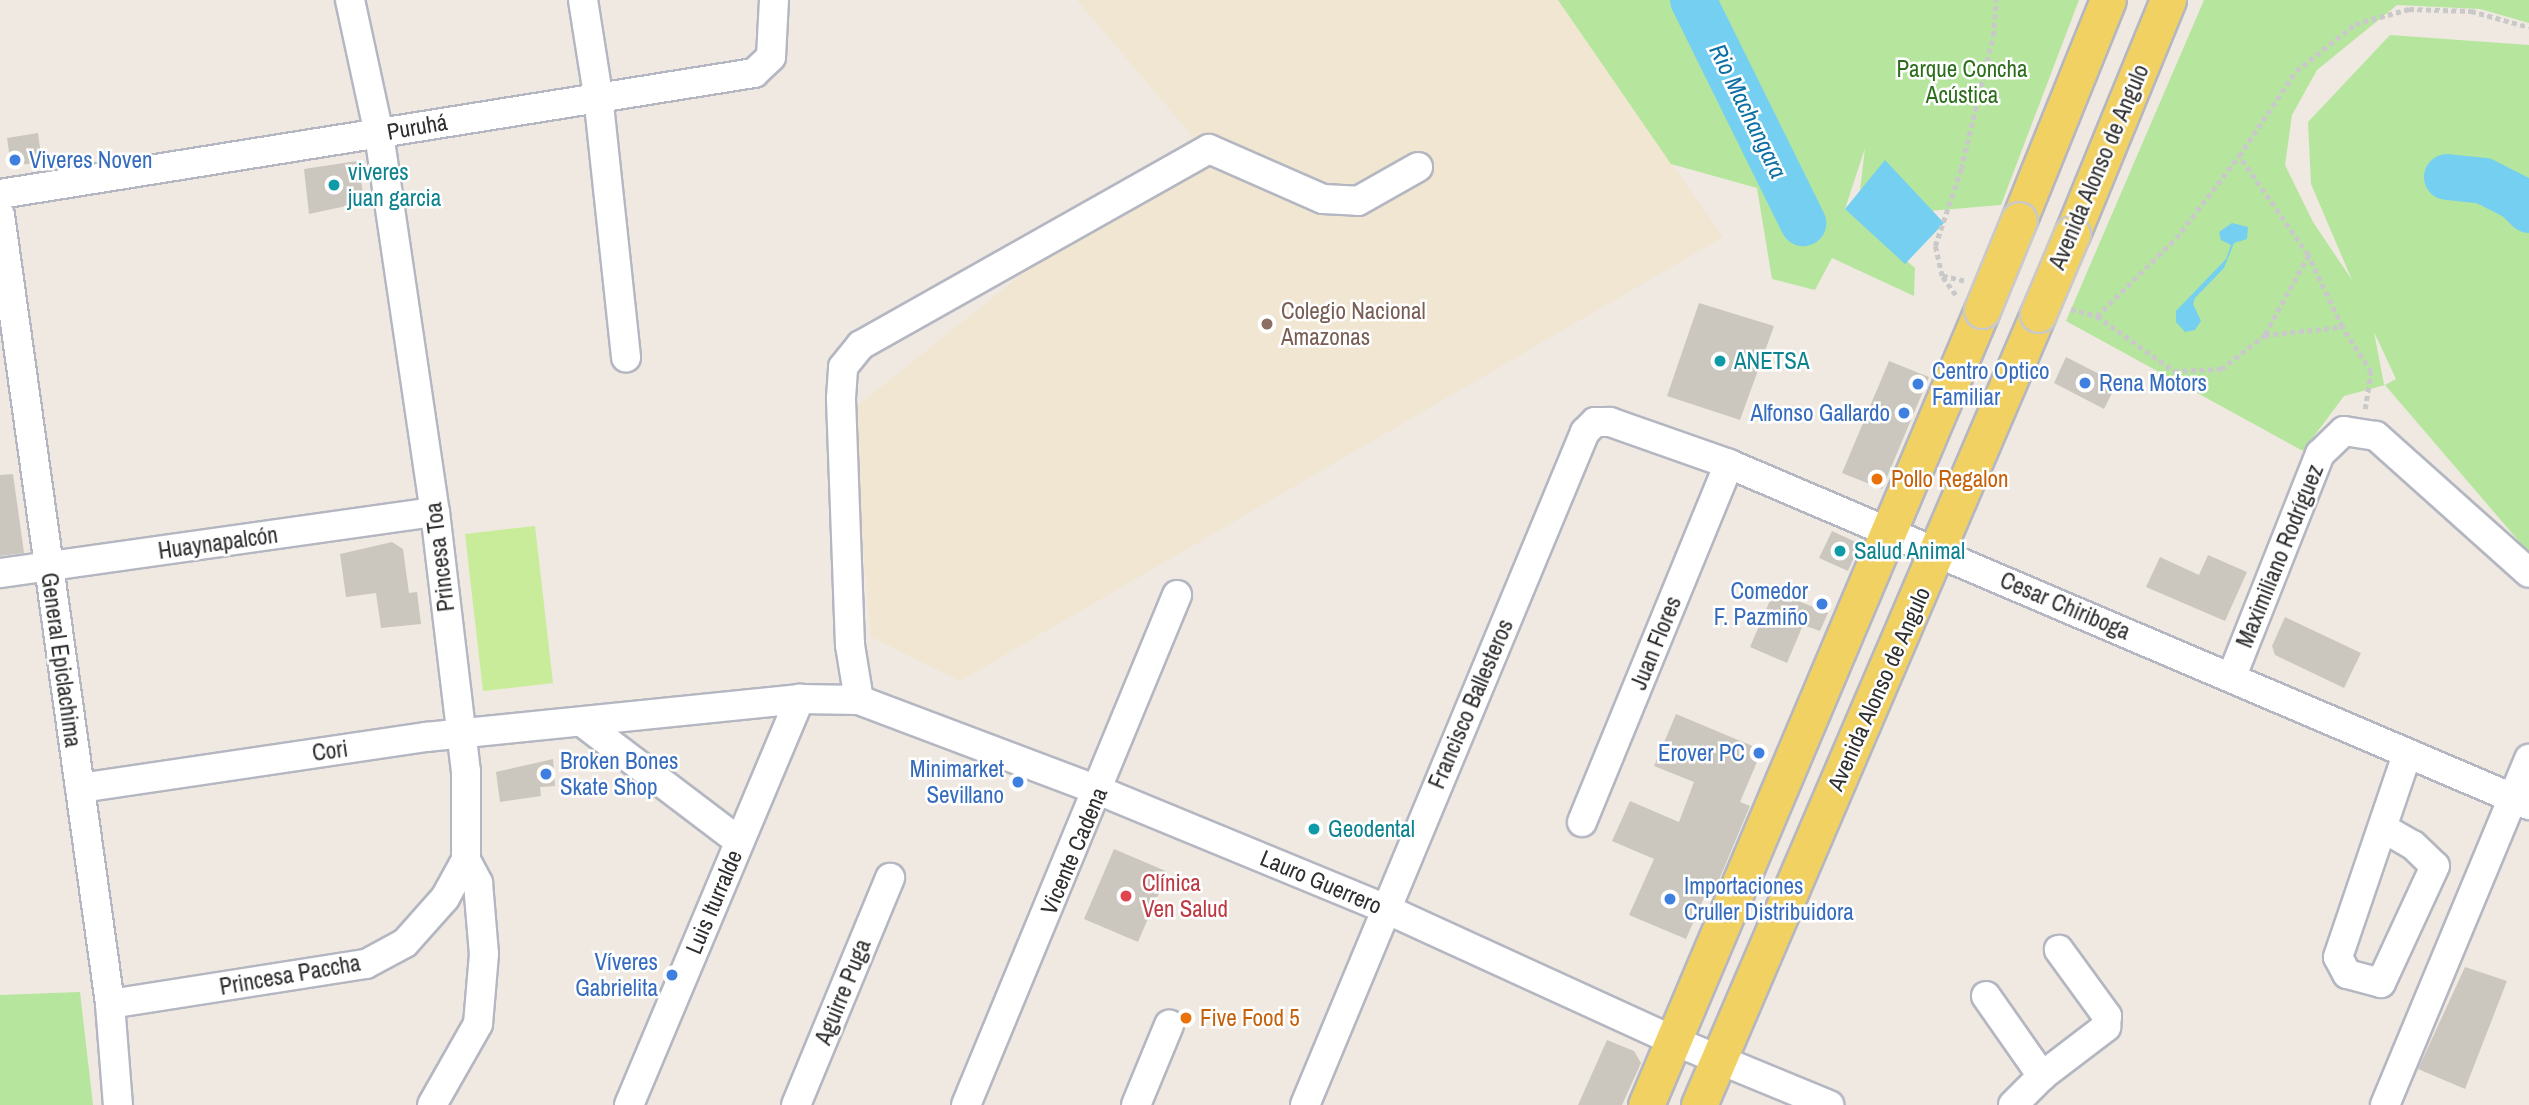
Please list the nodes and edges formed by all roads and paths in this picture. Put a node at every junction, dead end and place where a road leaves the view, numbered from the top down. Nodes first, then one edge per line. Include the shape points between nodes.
1 (350, 0) edge
2 (583, 0) edge
3 (774, 0) edge
4 (2108, 0) edge
5 (2168, 0) edge
6 (2529, 27) edge
7 (598, 95) junction
8 (379, 134) junction
9 (2239, 156) junction
10 (1418, 167) dead end
11 (0, 194) edge
12 (0, 215) edge
13 (2308, 255) junction
14 (2097, 316) dead end
15 (2265, 335) dead end
16 (626, 358) dead end
17 (1595, 422) joint
18 (2361, 430) junction
19 (1729, 464) junction
20 (435, 512) junction
21 (1891, 532) junction
22 (1938, 553) junction
23 (48, 567) junction
24 (0, 573) edge
25 (2529, 573) edge
26 (1177, 595) dead end
27 (2232, 676) junction
28 (800, 699) junction
29 (859, 701) junction
30 (582, 722) junction
31 (461, 733) junction
32 (2407, 754) junction
33 (2529, 759) edge
34 (80, 788) junction
35 (1100, 791) junction
36 (2520, 802) edge
37 (1582, 822) dead end
38 (2383, 828) junction
39 (739, 841) junction
40 (466, 860) junction
41 (890, 878) dead end
42 (1385, 909) junction
43 (2059, 950) dead end
44 (1986, 996) dead end
45 (110, 1004) junction
46 (1169, 1025) dead end
47 (1674, 1041) junction
48 (1718, 1059) junction
49 (2042, 1076) junction
50 (118, 1105) edge
51 (432, 1105) edge
52 (629, 1105) edge
53 (796, 1105) edge
54 (966, 1105) edge
55 (1136, 1105) edge
56 (1305, 1105) edge
57 (1647, 1105) edge
58 (1699, 1105) edge
59 (1829, 1105) edge
60 (2013, 1105) edge
61 (2385, 1105) edge

1 - 8 street, Princesa Toa
2 - 7 street
3 - 7 street, Puruhá via 771,57 754,73
4 - 21 main road, bridge
5 - 22 main road, Avenida Alonso de Angulo, bridge
6 - 9 path via 2470,11 2409,9 2355,24 2296,71
7 - 8 street, Puruhá
7 - 16 street
8 - 11 street, Puruhá
8 - 20 street, Princesa Toa
9 - 13 path
9 - 14 path via 2176,238
10 - 29 street via 1358,201 1346,201 1323,198 1209,149 861,345 843,367 841,398 850,645
12 - 23 street, General Epiclachima
13 - 15 path
13 - 18 path via 2342,327 2371,372
17 - 19 street, Cesar Chiriboga via 1610,422
17 - 42 street, Francisco Ballesteros via 1585,432
18 - 25 street via 2376,436
18 - 27 street, Maximiliano Rodríguez via 2344,430 2320,454
19 - 21 street, Cesar Chiriboga
19 - 37 street, Juan Flores
20 - 23 street, Huaynapalcón
20 - 31 street, Princesa Toa
21 - 22 street, Cesar Chiriboga
21 - 47 main road
22 - 27 street, Cesar Chiriboga
22 - 48 main road, Avenida Alonso de Angulo
23 - 24 street, Huaynapalcón
23 - 34 street, General Epiclachima
26 - 35 street, Vicente Cadena
27 - 32 street, Cesar Chiriboga
28 - 29 street, Lauro Guerrero
28 - 30 street, Cori
28 - 39 street, Luis Iturralde
29 - 35 street, Lauro Guerrero
30 - 31 street, Cori
30 - 39 street
31 - 34 street, Cori
31 - 40 street, Princesa Toa
32 - 36 street, Cesar Chiriboga
32 - 38 street
33 - 36 street
34 - 45 street, General Epiclachima
35 - 42 street, Lauro Guerrero
35 - 54 street, Vicente Cadena
36 - 61 street
38 - 38 street via 2338,957 2347,974 2381,983 2435,866 2413,845
39 - 52 street, Luis Iturralde
40 - 45 street, Princesa Paccha via 445,898 405,943 366,964
40 - 51 street, Princesa Toa via 478,883 484,954 478,1024
41 - 53 street, Aguirre Puga
42 - 47 street, Lauro Guerrero
42 - 56 street, Francisco Ballesteros
43 - 49 street via 2107,1016 2106,1027
44 - 49 street
45 - 50 street, General Epiclachima
46 - 55 street
47 - 48 street, Lauro Guerrero
47 - 57 main road
48 - 58 main road, Avenida Alonso de Angulo
48 - 59 street, Lauro Guerrero
49 - 60 street

